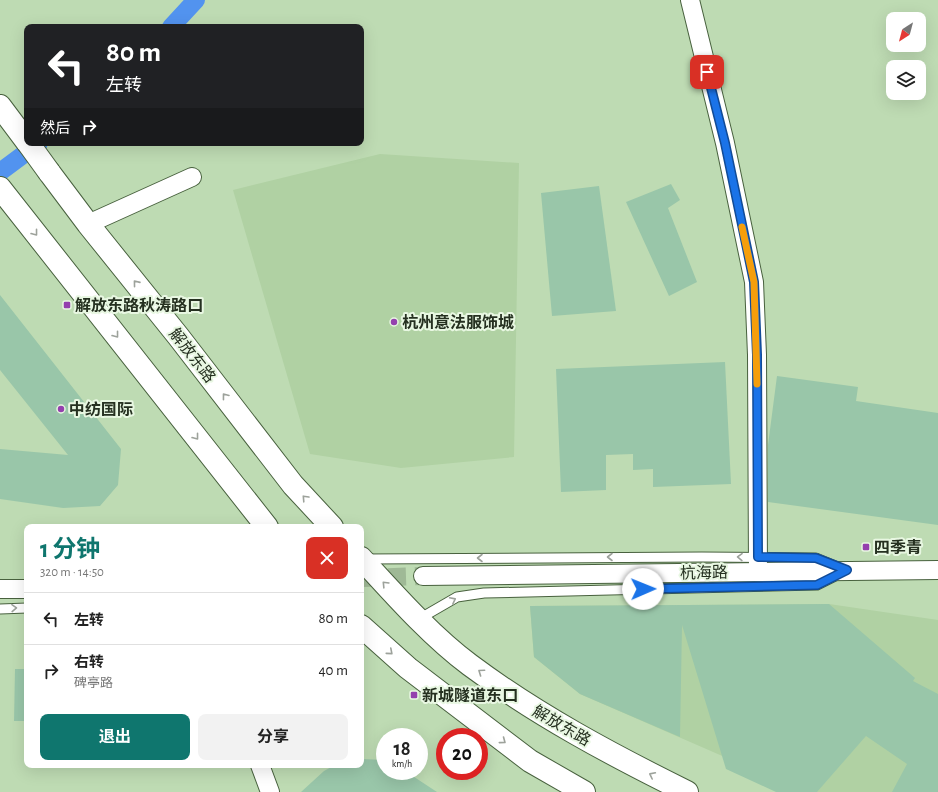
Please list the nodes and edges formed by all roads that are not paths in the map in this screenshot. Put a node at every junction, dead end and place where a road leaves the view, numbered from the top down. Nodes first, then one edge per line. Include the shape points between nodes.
1 (690, 0) edge
2 (0, 106) edge
3 (24, 139) edge
4 (29, 146) edge
5 (192, 177) dead end
6 (6, 195) edge
7 (88, 224) junction
8 (265, 524) edge
9 (329, 524) edge
10 (364, 559) edge
11 (364, 562) edge
12 (758, 564) junction
13 (847, 570) junction
14 (938, 570) edge
15 (423, 576) tunnel mouth
16 (24, 589) edge
17 (0, 590) edge
18 (24, 608) edge
19 (0, 609) edge
20 (419, 619) junction
21 (364, 629) edge
22 (261, 768) edge
23 (270, 792) edge
24 (584, 792) edge
25 (687, 792) edge

1 - 12 street via 725,143 754,282
2 - 3 main road, 解放东路
4 - 7 main road, 解放东路, bridge
5 - 7 street
6 -> 8 main road
9 -> 7 main road, 解放东路 via 293,485
12 -> 10 lane
20 -> 11 main road, 解放东路
12 - 13 street, 杭海路
12 - 15 street, 杭海路
13 - 14 street, 杭海路
20 -> 13 lane via 457,597 484,593 817,585
16 - 17 street
19 -> 18 lane
25 -> 20 main road, 解放东路 via 614,755 535,710 469,664
21 -> 24 main road via 408,668 530,761
22 - 23 street

